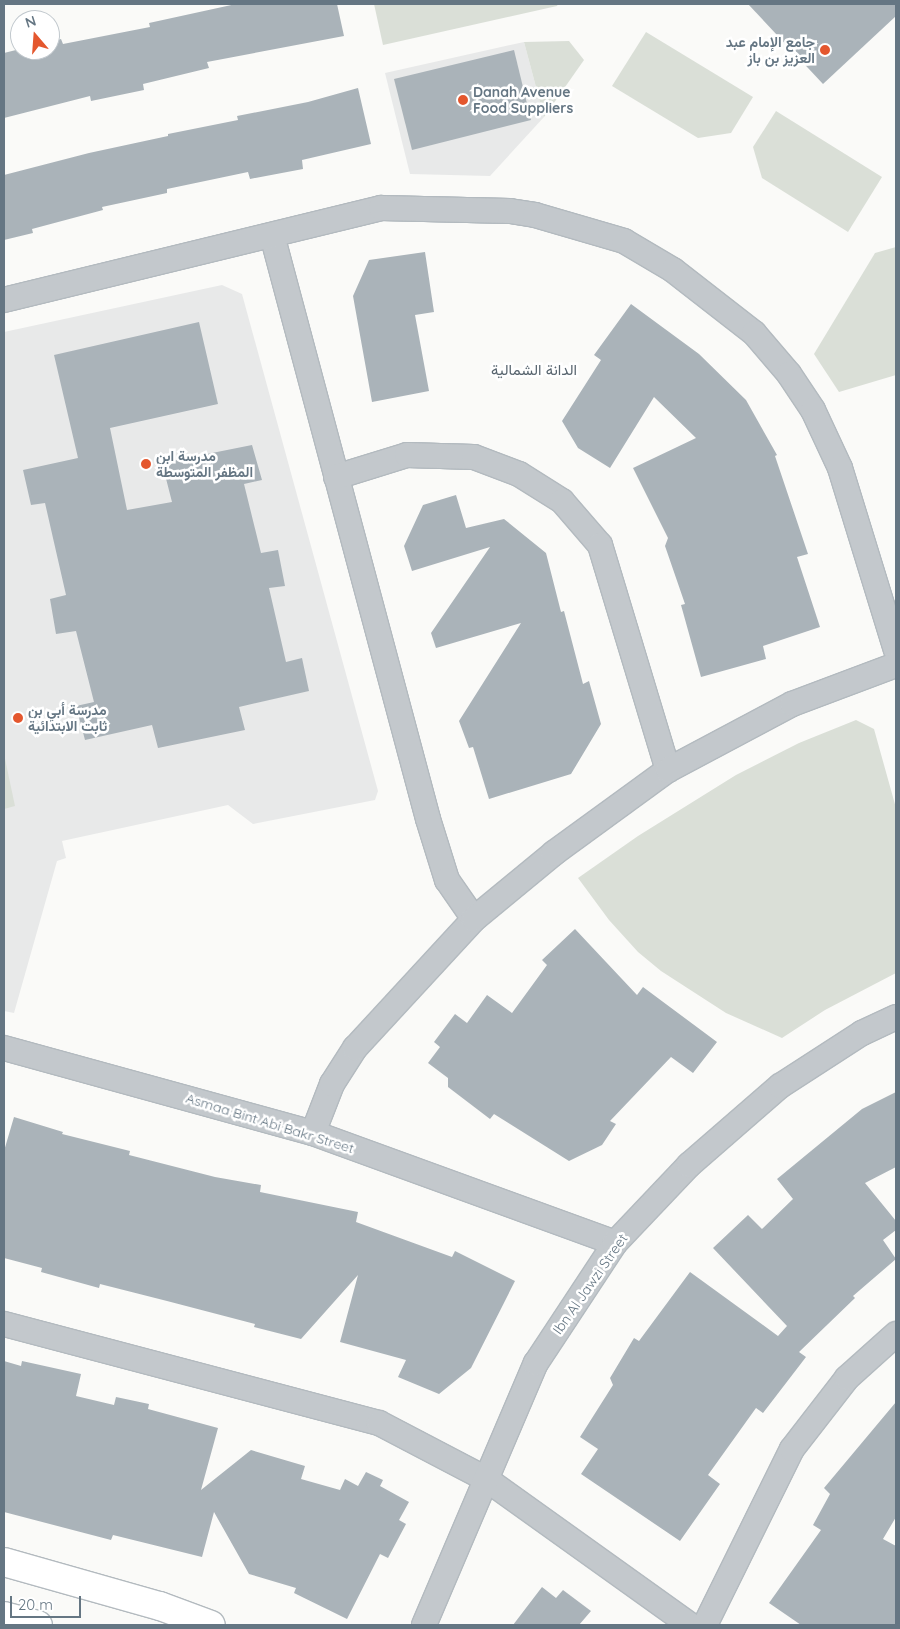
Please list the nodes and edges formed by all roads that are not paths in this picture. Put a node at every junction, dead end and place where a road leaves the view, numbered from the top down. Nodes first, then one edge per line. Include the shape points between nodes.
1 (272, 235) junction
2 (4, 300) edge
3 (336, 477) junction
4 (896, 650) edge
5 (896, 665) edge
6 (668, 770) junction
7 (474, 919) junction
8 (896, 1018) edge
9 (4, 1048) edge
10 (313, 1132) junction
11 (615, 1243) junction
12 (4, 1324) edge
13 (896, 1334) edge
14 (486, 1479) junction
15 (4, 1562) edge
16 (4, 1616) edge
17 (38, 1625) edge
18 (211, 1625) edge
19 (424, 1625) edge
20 (690, 1625) edge
21 (705, 1625) edge

1 - 2 street
1 - 3 street
1 - 4 street via 380,208 510,211 624,241 673,270 754,333 789,374 813,410 840,468
3 - 6 street via 407,455 474,457 519,474 562,502 600,545
3 - 7 street via 447,880
5 - 6 street via 792,704
6 - 7 street via 554,853
7 - 10 street via 355,1048 332,1084
8 - 11 street, Ibn Al Jawzi Street via 862,1033 780,1086 689,1165
9 - 10 street, Asmaa Bint Abi Bakr Street
10 - 11 street, Asmaa Bint Abi Bakr Street
11 - 14 street, Ibn Al Jawzi Street via 536,1364
12 - 14 street via 379,1423
13 - 21 street via 846,1378 792,1449
14 - 19 street, Ibn Al Jawzi Street
14 - 20 street
15 - 18 street via 160,1606
16 - 17 street

